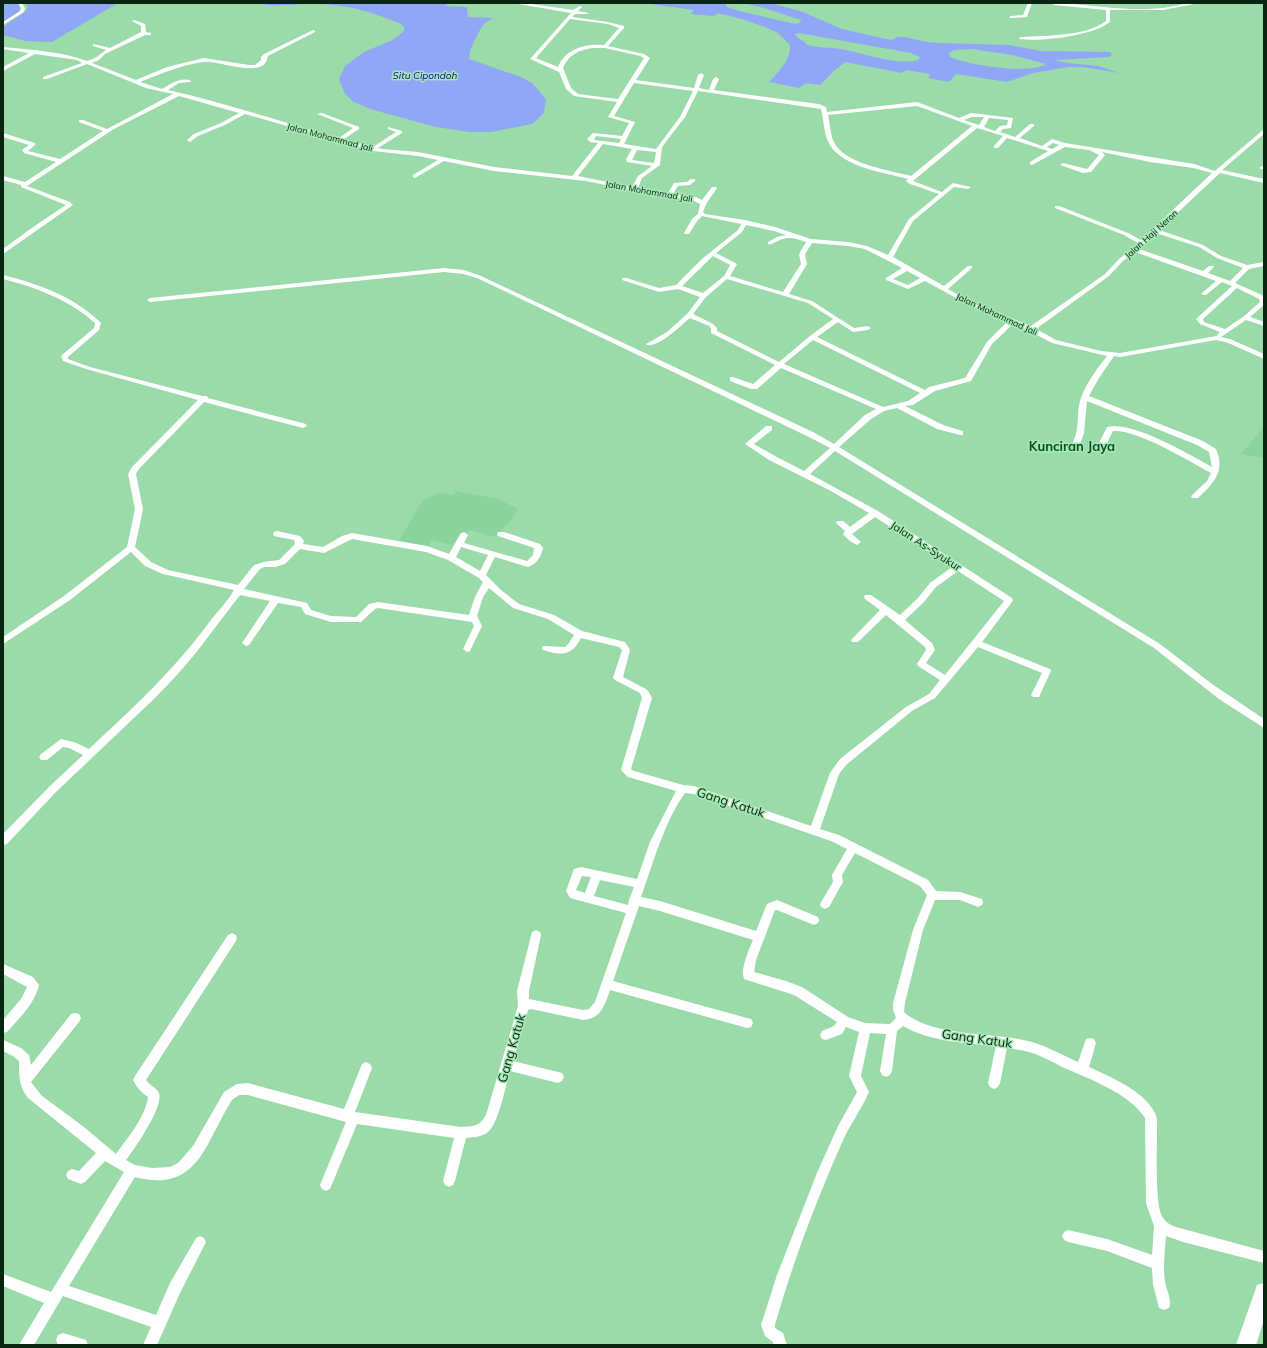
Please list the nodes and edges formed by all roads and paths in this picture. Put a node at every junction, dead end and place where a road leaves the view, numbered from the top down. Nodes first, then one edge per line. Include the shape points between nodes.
1 (20, 3) edge
2 (515, 3) edge
3 (1030, 3) edge
4 (1197, 3) edge
5 (1054, 4) dead end
6 (1073, 4) edge
7 (580, 7) dead end
8 (1108, 10) junction
9 (574, 12) junction
10 (587, 13) dead end
11 (1012, 17) dead end
12 (570, 18) junction
13 (134, 21) dead end
14 (3, 24) edge
15 (312, 31) dead end
16 (1021, 38) dead end
17 (95, 45) dead end
18 (605, 47) junction
19 (3, 48) edge
20 (110, 49) junction
21 (33, 53) junction
22 (89, 63) junction
23 (3, 69) edge
24 (562, 71) junction
25 (702, 75) dead end
26 (45, 78) dead end
27 (716, 79) dead end
28 (188, 81) dead end
29 (632, 81) junction
30 (136, 82) junction
31 (696, 89) junction
32 (162, 91) junction
33 (711, 91) junction
34 (178, 94) junction
35 (620, 101) junction
36 (243, 113) junction
37 (320, 114) dead end
38 (825, 114) junction
39 (987, 116) junction
40 (958, 120) junction
41 (81, 121) dead end
42 (1032, 125) dead end
43 (979, 127) junction
44 (390, 128) dead end
45 (107, 131) junction
46 (1264, 131) edge
47 (997, 132) junction
48 (3, 135) edge
49 (1007, 135) junction
50 (624, 138) junction
51 (1017, 138) junction
52 (190, 140) dead end
53 (339, 140) junction
54 (602, 142) junction
55 (621, 145) junction
56 (1064, 145) junction
57 (996, 147) dead end
58 (1044, 147) junction
59 (635, 148) junction
60 (373, 149) junction
61 (1092, 149) junction
62 (658, 151) junction
63 (1053, 151) junction
64 (443, 159) junction
65 (61, 161) junction
66 (1032, 162) dead end
67 (657, 165) junction
68 (1064, 165) dead end
69 (1217, 172) junction
70 (415, 176) dead end
71 (3, 178) edge
72 (574, 178) junction
73 (912, 178) junction
74 (623, 179) dead end
75 (693, 180) dead end
76 (1264, 181) edge
77 (24, 184) junction
78 (618, 186) junction
79 (968, 187) dead end
80 (714, 188) dead end
81 (634, 189) junction
82 (943, 194) junction
83 (670, 195) junction
84 (703, 203) junction
85 (1057, 206) dead end
86 (701, 214) junction
87 (745, 222) junction
88 (1155, 231) junction
89 (687, 233) dead end
90 (793, 235) junction
91 (810, 241) junction
92 (770, 243) dead end
93 (1142, 243) junction
94 (1134, 249) junction
95 (3, 252) edge
96 (713, 254) junction
97 (1226, 254) dead end
98 (1219, 257) junction
99 (889, 258) junction
100 (1264, 264) edge
101 (970, 267) dead end
102 (1211, 267) dead end
103 (1247, 267) junction
104 (907, 268) junction
105 (1204, 274) junction
106 (3, 277) edge
107 (726, 277) junction
108 (925, 278) junction
109 (624, 279) dead end
110 (1221, 280) junction
111 (1234, 284) junction
112 (678, 287) junction
113 (944, 289) junction
114 (785, 294) junction
115 (1204, 294) dead end
116 (704, 296) junction
117 (150, 300) dead end
118 (689, 315) junction
119 (1245, 318) junction
120 (838, 319) junction
121 (1012, 320) junction
122 (1264, 324) edge
123 (868, 328) dead end
124 (1031, 328) junction
125 (1225, 331) junction
126 (812, 336) junction
127 (1216, 338) junction
128 (649, 344) dead end
129 (1112, 355) junction
130 (1264, 357) edge
131 (780, 365) junction
132 (733, 379) dead end
133 (925, 394) junction
134 (1085, 397) junction
135 (204, 398) junction
136 (899, 406) junction
137 (882, 409) junction
138 (303, 426) dead end
139 (769, 428) dead end
140 (960, 433) dead end
141 (1078, 442) dead end
142 (1101, 447) dead end
143 (835, 448) junction
144 (1215, 472) junction
145 (806, 474) junction
146 (1195, 496) dead end
147 (875, 513) junction
148 (840, 523) dead end
149 (850, 531) junction
150 (278, 534) dead end
151 (501, 534) dead end
152 (464, 535) dead end
153 (857, 542) dead end
154 (459, 544) junction
155 (299, 546) junction
156 (131, 548) junction
157 (493, 553) junction
158 (451, 558) junction
159 (958, 567) junction
160 (485, 578) junction
161 (238, 589) junction
162 (868, 597) dead end
163 (276, 599) junction
164 (886, 610) junction
165 (474, 619) junction
166 (900, 620) junction
167 (579, 634) junction
168 (855, 640) dead end
169 (3, 641) edge
170 (246, 643) dead end
171 (976, 643) junction
172 (546, 648) dead end
173 (467, 649) dead end
174 (946, 680) junction
175 (1036, 695) dead end
176 (1264, 724) edge
177 (90, 754) junction
178 (44, 758) dead end
179 (683, 790) junction
180 (815, 830) junction
181 (3, 842) edge
182 (853, 847) junction
183 (597, 874) junction
184 (640, 884) junction
185 (932, 895) junction
186 (588, 899) junction
187 (978, 902) dead end
188 (826, 904) dead end
189 (633, 905) junction
190 (814, 920) dead end
191 (536, 935) dead end
192 (232, 938) dead end
193 (759, 938) junction
194 (3, 969) edge
195 (608, 984) junction
196 (524, 1006) junction
197 (75, 1018) dead end
198 (903, 1018) junction
199 (844, 1021) junction
200 (747, 1023) dead end
201 (3, 1028) edge
202 (865, 1028) junction
203 (892, 1029) junction
204 (826, 1035) dead end
205 (1003, 1041) junction
206 (1090, 1042) dead end
207 (3, 1045) edge
208 (507, 1065) junction
209 (366, 1068) dead end
210 (1082, 1070) junction
211 (886, 1071) dead end
212 (558, 1078) dead end
213 (25, 1081) junction
214 (994, 1083) dead end
215 (351, 1117) junction
216 (461, 1132) junction
217 (104, 1153) junction
218 (118, 1162) junction
219 (132, 1170) junction
220 (72, 1175) dead end
221 (449, 1181) dead end
222 (326, 1185) dead end
223 (1160, 1226) junction
224 (1068, 1236) dead end
225 (200, 1242) dead end
226 (1264, 1257) edge
227 (1158, 1264) junction
228 (3, 1280) edge
229 (1264, 1292) edge
230 (57, 1294) junction
231 (1164, 1303) dead end
232 (158, 1323) junction
233 (63, 1340) dead end
234 (26, 1345) edge
235 (81, 1345) edge
236 (150, 1345) edge
237 (780, 1345) edge
238 (1246, 1345) edge

1 - 14 street via 22,12
2 - 9 street
3 - 11 street via 1025,16
4 - 8 street via 1151,10
5 - 6 street
6 - 8 street
7 - 9 street
8 - 16 street via 1108,21 1100,27 1065,35
9 - 10 street
9 - 12 street
12 - 18 street via 621,26 622,28
12 - 24 street via 532,59
13 - 20 street via 143,25 147,33
15 - 30 street via 266,55 264,61 256,66 247,67 204,60 169,68
17 - 20 street
18 - 24 street via 594,46 577,50 561,64
18 - 29 street via 646,56
19 - 21 street, Jalan Mohammad Jali
20 - 22 street
21 - 22 street, Jalan Mohammad Jali via 64,56
21 - 23 street
22 - 26 street
22 - 30 street, Jalan Mohammad Jali
24 - 35 street via 569,89 576,95
25 - 31 street
27 - 33 street
28 - 32 street via 178,82
29 - 31 street
29 - 35 street
30 - 32 street, Jalan Mohammad Jali
31 - 33 street
31 - 62 street via 682,117
32 - 34 street, Jalan Mohammad Jali
33 - 38 street via 724,89 819,106 824,108
34 - 36 street, Jalan Mohammad Jali
34 - 45 street
35 - 50 street via 611,117 632,122
36 - 52 street
36 - 53 street, Jalan Mohammad Jali
37 - 53 street via 357,128
38 - 40 street via 914,104
38 - 73 street via 830,140 837,150 856,164
39 - 40 street via 971,115
39 - 43 street
39 - 47 street via 1011,119 1009,127 1002,127
40 - 43 street
41 - 45 street
42 - 51 street
43 - 47 street
43 - 73 street
44 - 60 street via 400,132
45 - 65 street
46 - 69 street, Jalan Haji Neron
47 - 49 street
48 - 65 street via 33,144 25,150 26,152
49 - 51 street
49 - 57 street
50 - 54 street via 594,134 590,139
50 - 55 street
51 - 58 street
53 - 60 street, Jalan Mohammad Jali
54 - 55 street
54 - 72 street
55 - 59 street
56 - 58 street via 1052,142
56 - 61 street
56 - 63 street
58 - 63 street
59 - 62 street
59 - 67 street via 629,161
60 - 64 street, Jalan Mohammad Jali
61 - 68 street via 1101,152 1102,155 1090,171
61 - 69 street
62 - 67 street
63 - 66 street
64 - 70 street
64 - 72 street, Jalan Mohammad Jali via 494,169
65 - 77 street
67 - 81 street via 640,177
69 - 76 street
69 - 88 street, Jalan Haji Neron
71 - 77 street
72 - 78 street, Jalan Mohammad Jali
73 - 82 street via 909,181 912,184
74 - 78 street
75 - 83 street via 688,184 676,184
77 - 95 street via 24,187 70,205
78 - 81 street, Jalan Mohammad Jali
79 - 82 street via 954,185
80 - 84 street
81 - 83 street, Jalan Mohammad Jali
82 - 99 street via 911,220
83 - 84 street, Jalan Mohammad Jali via 696,199
84 - 86 street, Jalan Mohammad Jali
85 - 93 street
86 - 87 street, Jalan Mohammad Jali
86 - 89 street via 694,220
87 - 90 street, Jalan Mohammad Jali via 775,228
87 - 96 street via 740,231
88 - 93 street, Jalan Haji Neron
88 - 98 street via 1201,246
90 - 91 street, Jalan Mohammad Jali
90 - 92 street
91 - 99 street, Jalan Mohammad Jali via 858,245
91 - 114 street via 802,254 804,264
93 - 94 street, Jalan Haji Neron
94 - 105 street
94 - 124 street, Jalan Haji Neron via 1104,278
96 - 107 street via 734,264
96 - 112 street
97 - 98 street
98 - 103 street
99 - 104 street, Jalan Mohammad Jali
100 - 103 street
101 - 113 street
102 - 105 street
103 - 111 street
104 - 108 street, Jalan Mohammad Jali
104 - 108 street via 888,279 908,287
105 - 110 street
106 - 135 street via 54,293 74,304 98,323 97,328 64,356 65,360
107 - 114 street
107 - 116 street
108 - 113 street, Jalan Mohammad Jali
109 - 112 street via 659,290
110 - 111 street
110 - 115 street
111 - 119 street via 1264,300
111 - 125 street via 1199,319
112 - 116 street
113 - 121 street, Jalan Mohammad Jali via 971,304
114 - 120 street via 810,302
116 - 118 street
117 - 143 street via 444,270 464,272
118 - 128 street via 669,333
118 - 131 street via 711,324 713,332
119 - 122 street
119 - 125 street
120 - 123 street via 853,330
120 - 126 street
121 - 124 street, Jalan Mohammad Jali
121 - 133 street via 989,343 968,379 932,388
124 - 129 street, Jalan Mohammad Jali via 1054,342
125 - 127 street
126 - 131 street
126 - 133 street
127 - 129 street, Jalan Mohammad Jali
127 - 130 street, Jalan Mohammad Jali via 1228,340
129 - 134 street
131 - 132 street via 754,387
131 - 137 street
133 - 136 street
134 - 141 street via 1081,412 1081,437
134 - 144 street via 1210,448 1215,454
135 - 138 street
135 - 156 street via 132,474 139,509
136 - 137 street
136 - 140 street via 940,427
137 - 143 street via 868,417
139 - 145 street, Jalan As-Syukur via 749,444
142 - 144 street via 1110,429 1114,428 1162,444
143 - 145 street
143 - 176 street via 1157,646 1198,679
144 - 146 street via 1210,482
145 - 147 street, Jalan As-Syukur
147 - 149 street
147 - 159 street, Jalan As-Syukur
148 - 149 street
149 - 153 street via 847,534
150 - 155 street via 297,538
151 - 157 street via 537,546 538,552 528,564
152 - 154 street
154 - 157 street
154 - 158 street
155 - 158 street via 324,550 352,536 414,546
155 - 161 street via 284,561 259,565
156 - 161 street via 148,564 166,572
156 - 169 street via 67,598
157 - 160 street
158 - 160 street
159 - 166 street via 933,585
159 - 171 street, Jalan As-Syukur via 1009,600
160 - 165 street
160 - 167 street via 516,606 551,617
161 - 163 street
161 - 177 street via 173,674
162 - 164 street
163 - 165 street via 304,605 311,613 331,619 358,620 370,608 378,605
163 - 170 street
164 - 166 street
164 - 168 street
165 - 173 street via 478,626
166 - 174 street via 929,645 931,650 922,664
167 - 172 street via 573,647 568,650
167 - 179 street via 622,644 626,650 618,678 646,694 626,770 631,774
171 - 174 street, Jalan As-Syukur
171 - 175 street via 1047,671
174 - 180 street, Jalan As-Syukur via 932,696 909,709 842,762 835,773
177 - 178 street via 61,743
177 - 181 street
179 - 180 street, Gang Katuk via 694,790
179 - 184 street, Gang Katuk via 658,835
180 - 182 street, Gang Katuk
182 - 185 street, Gang Katuk via 924,883
182 - 188 street via 837,875 838,882
183 - 184 street
183 - 186 street
183 - 186 street via 579,871 571,891 574,895
184 - 189 street, Gang Katuk
185 - 187 street via 960,896
185 - 198 street via 918,930 898,1003
186 - 189 street
189 - 193 street via 660,906
189 - 195 street, Gang Katuk
190 - 193 street via 777,905 771,906
191 - 196 street via 523,991
192 - 218 street via 138,1080 154,1095 154,1102
193 - 199 street via 746,979 786,986 798,991
194 - 201 street via 34,985 29,998
195 - 196 street, Gang Katuk via 596,1011 590,1015 531,1004
195 - 200 street
196 - 208 street, Gang Katuk
197 - 213 street
198 - 203 street
198 - 205 street, Gang Katuk via 939,1033
199 - 202 street
199 - 204 street via 838,1030
202 - 203 street
202 - 237 street via 855,1076 863,1092 842,1129 792,1250 768,1326 768,1330 772,1336 778,1338
203 - 211 street
205 - 210 street, Gang Katuk via 1029,1046
205 - 214 street
206 - 210 street
207 - 213 street via 24,1059
208 - 212 street
208 - 216 street, Gang Katuk via 486,1126 478,1131
209 - 215 street
210 - 223 street, Gang Katuk via 1134,1098 1147,1110 1150,1118 1152,1203 1154,1216
213 - 217 street via 32,1094 82,1132
215 - 216 street, Gang Katuk
215 - 219 street, Gang Katuk via 248,1088 237,1090 228,1096 193,1158 184,1168 162,1174
215 - 222 street
216 - 221 street
217 - 218 street
217 - 220 street via 81,1178
218 - 219 street
219 - 230 street
223 - 226 street via 1183,1236
223 - 227 street
224 - 227 street via 1107,1246
225 - 232 street
227 - 231 street via 1159,1284
228 - 230 street
229 - 238 main road
230 - 232 street
230 - 234 street
232 - 236 street
233 - 235 street

